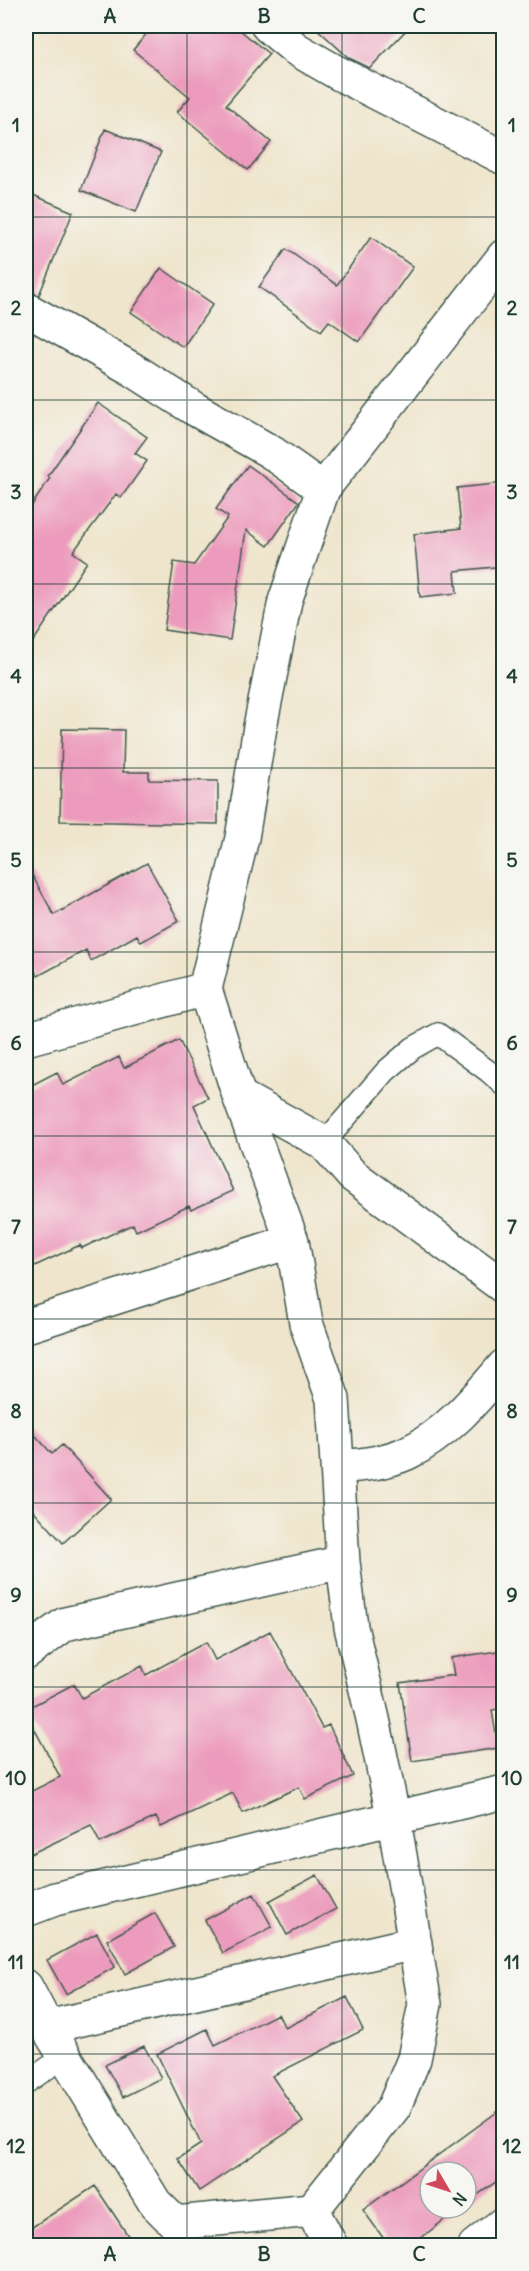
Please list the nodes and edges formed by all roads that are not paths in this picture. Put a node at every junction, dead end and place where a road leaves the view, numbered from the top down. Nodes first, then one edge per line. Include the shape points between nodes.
1 (268, 26) edge
2 (504, 158) edge
3 (504, 255) edge
4 (26, 309) edge
5 (323, 489) junction
6 (205, 989) junction
7 (26, 1039) edge
8 (504, 1085) edge
9 (238, 1096) junction
10 (324, 1143) junction
11 (292, 1241) junction
12 (504, 1287) edge
13 (26, 1326) edge
14 (504, 1366) edge
15 (338, 1467) junction
16 (343, 1562) junction
17 (26, 1653) edge
18 (504, 1792) edge
19 (394, 1820) junction
20 (26, 1910) edge
21 (416, 1943) junction
22 (26, 1987) edge
23 (46, 2026) junction
24 (65, 2056) junction
25 (26, 2083) edge
26 (312, 2210) junction
27 (504, 2223) edge
28 (331, 2246) edge
29 (475, 2246) edge

1 - 2 street via 296,49 336,72
3 - 5 street
4 - 5 street via 271,452
5 - 6 street via 285,601 242,838
6 - 7 street
6 - 9 street
8 - 10 lane via 438,1034 413,1048 386,1071
9 - 10 street
9 - 11 street
10 - 12 street via 352,1175
11 - 13 street
11 - 15 street via 306,1323 333,1399
14 - 15 street via 447,1427 407,1453 375,1463
15 - 16 street
16 - 17 street via 64,1624
16 - 19 street via 351,1627
18 - 19 street
19 - 20 street via 55,1899
19 - 21 street
21 - 23 street
21 - 26 street via 425,2004 414,2059 394,2107
22 - 23 street
23 - 24 street
24 - 25 lane
24 - 26 street via 155,2203 176,2223
26 - 28 street
27 - 29 street

